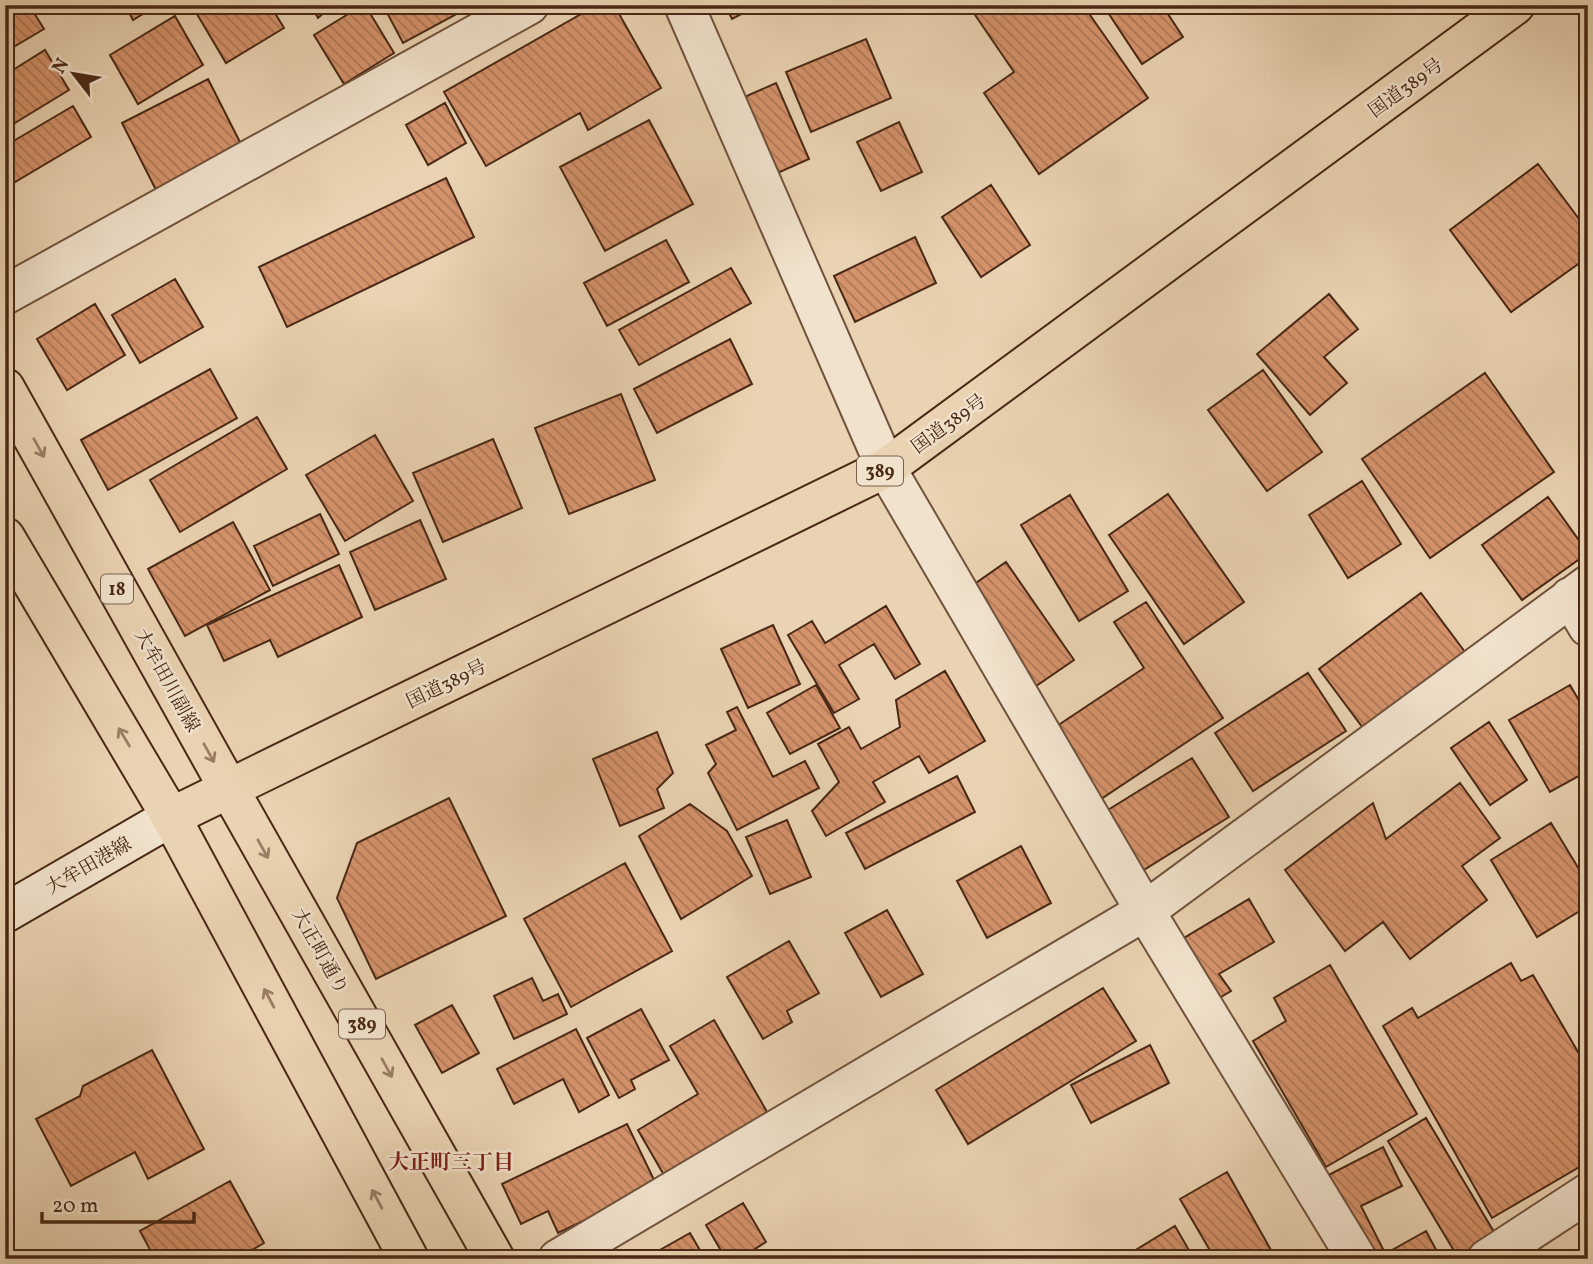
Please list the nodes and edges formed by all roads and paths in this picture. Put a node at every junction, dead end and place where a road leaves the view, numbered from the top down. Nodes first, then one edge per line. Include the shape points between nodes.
1 (529, 5) edge
2 (684, 5) edge
3 (1515, 5) edge
4 (5, 295) edge
5 (5, 388) edge
6 (886, 468) junction
7 (5, 537) edge
8 (1582, 603) edge
9 (229, 789) junction
10 (171, 817) junction
11 (1145, 911) junction
12 (5, 913) edge
13 (1588, 1193) edge
14 (410, 1259) edge
15 (495, 1259) edge
16 (558, 1259) edge
17 (1357, 1259) edge
18 (1487, 1259) edge

1 - 4 street
2 - 6 street
3 - 6 main road, 国道389号 / 389
5 -> 9 main road, 大牟田川副線 / 18
6 - 9 main road, 国道389号 / 389
6 - 11 street
10 -> 7 main road
8 - 11 street
9 - 10 main road, 国道389号 / 389
9 -> 15 main road, 大正町通り / 389
10 - 12 street, 大牟田港線
14 -> 10 main road
11 - 16 street
11 - 17 street
13 - 18 street

